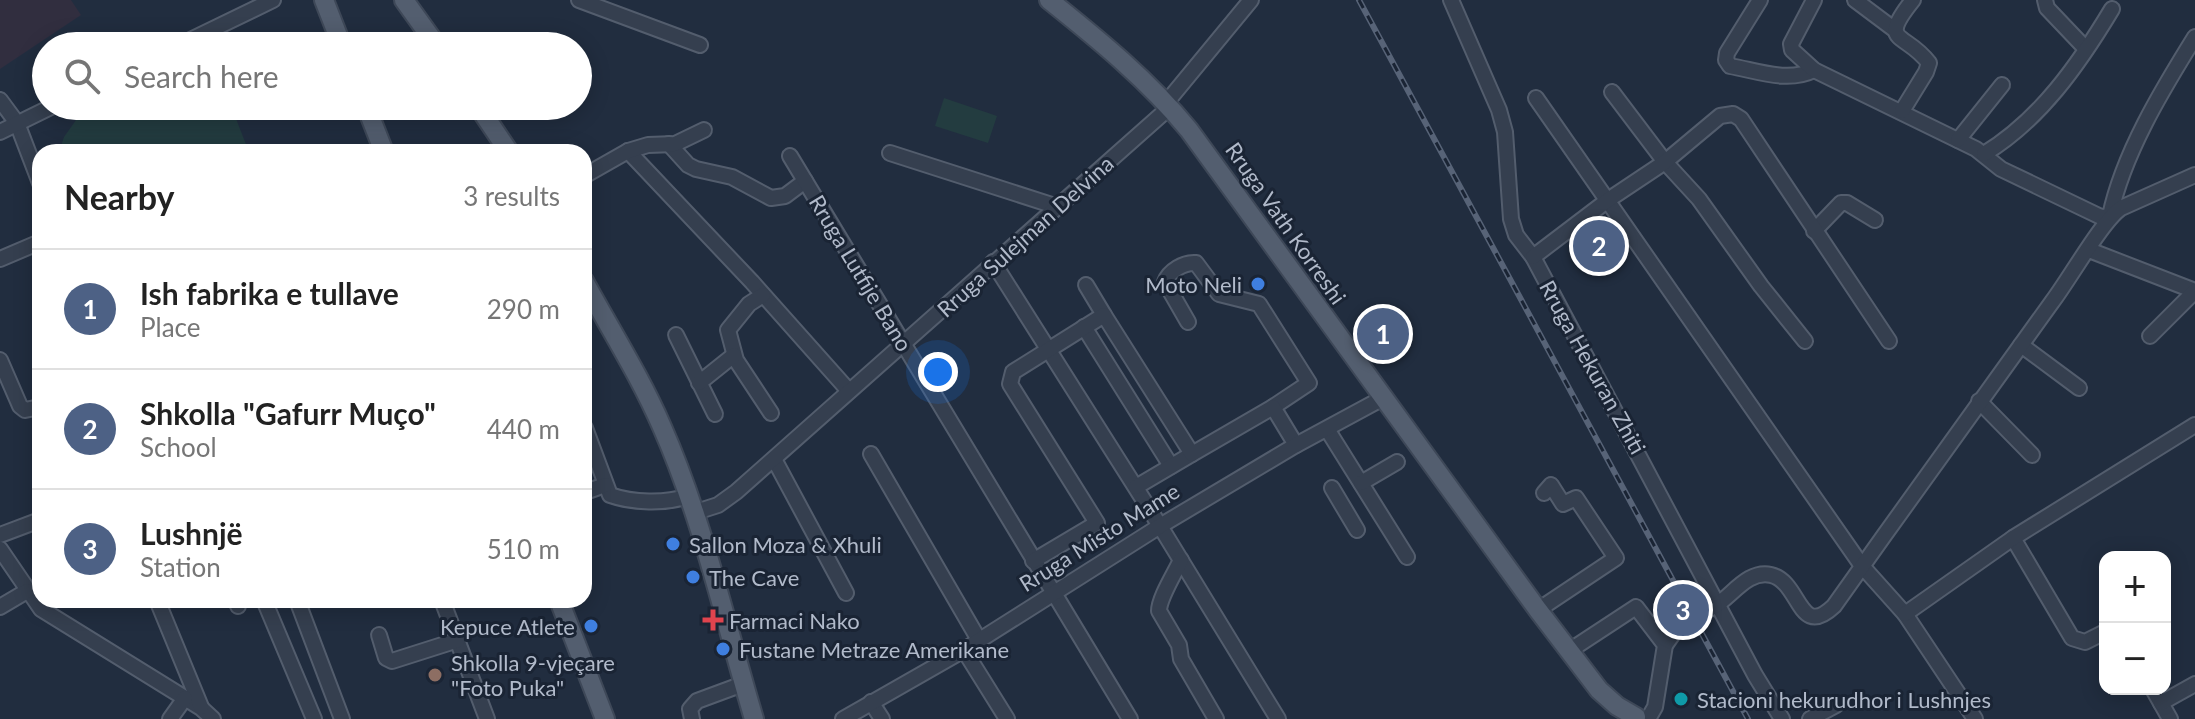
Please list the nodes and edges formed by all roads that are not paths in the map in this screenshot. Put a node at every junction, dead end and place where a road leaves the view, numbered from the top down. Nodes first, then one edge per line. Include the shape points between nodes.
1 (273, 0) edge
2 (324, 0) edge
3 (404, 0) edge
4 (579, 0) edge
5 (1049, 0) edge
6 (1251, 0) edge
7 (1451, 0) edge
8 (1760, 0) edge
9 (1814, 0) edge
10 (1855, 0) edge
11 (1913, 0) edge
12 (2045, 0) edge
13 (2112, 9) dead end
14 (1895, 30) junction
15 (207, 32) edge
16 (337, 32) edge
17 (427, 32) edge
18 (2195, 37) edge
19 (700, 45) dead end
20 (2086, 49) junction
21 (1814, 70) junction
22 (2002, 85) dead end
23 (1612, 92) dead end
24 (1536, 98) dead end
25 (0, 100) edge
26 (1168, 105) junction
27 (1902, 111) junction
28 (32, 116) edge
29 (371, 120) edge
30 (487, 120) edge
31 (17, 123) junction
32 (704, 130) dead end
33 (0, 132) edge
34 (1958, 140) junction
35 (381, 144) edge
36 (504, 144) edge
37 (669, 144) junction
38 (628, 151) junction
39 (890, 153) dead end
40 (1984, 154) junction
41 (790, 156) dead end
42 (32, 162) edge
43 (1665, 162) junction
44 (592, 171) edge
45 (2195, 175) edge
46 (805, 181) junction
47 (1608, 200) junction
48 (1058, 207) junction
49 (1875, 220) dead end
50 (2105, 224) junction
51 (1814, 231) junction
52 (32, 245) edge
53 (2089, 250) junction
54 (1533, 257) junction
55 (0, 259) edge
56 (993, 262) junction
57 (1086, 285) dead end
58 (2195, 291) edge
59 (763, 295) junction
60 (592, 301) edge
61 (1104, 315) junction
62 (1188, 322) dead end
63 (1084, 327) junction
64 (676, 335) dead end
65 (2150, 336) dead end
66 (1805, 341) dead end
67 (1889, 341) dead end
68 (903, 343) junction
69 (2021, 345) junction
70 (1048, 349) junction
71 (734, 355) junction
72 (1130, 357) junction
73 (0, 360) edge
74 (1110, 369) junction
75 (699, 383) junction
76 (2079, 388) dead end
77 (849, 391) junction
78 (1383, 398) junction
79 (1979, 401) junction
80 (1273, 407) junction
81 (32, 409) edge
82 (771, 413) dead end
83 (715, 414) dead end
84 (2195, 425) edge
85 (1327, 429) junction
86 (1296, 445) junction
87 (592, 448) edge
88 (871, 454) dead end
89 (1192, 454) junction
90 (2032, 455) dead end
91 (774, 459) junction
92 (1397, 462) dead end
93 (1171, 466) junction
94 (1361, 483) junction
95 (605, 485) junction
96 (1136, 487) junction
97 (1332, 488) dead end
98 (592, 490) edge
99 (1544, 493) dead end
100 (691, 505) junction
101 (32, 523) edge
102 (1160, 526) junction
103 (1357, 530) dead end
104 (0, 535) edge
105 (2013, 538) junction
106 (0, 549) edge
107 (1407, 557) dead end
108 (1181, 560) junction
109 (1033, 561) junction
110 (1862, 566) junction
111 (27, 591) junction
112 (846, 593) dead end
113 (1053, 594) junction
114 (32, 597) edge
115 (1719, 604) junction
116 (0, 607) edge
117 (40, 608) edge
118 (160, 608) edge
119 (267, 608) edge
120 (300, 608) edge
121 (445, 608) edge
122 (562, 608) edge
123 (1538, 610) junction
124 (1905, 614) junction
125 (379, 635) dead end
126 (2099, 635) edge
127 (458, 640) junction
128 (979, 640) junction
129 (1665, 645) junction
130 (316, 649) junction
131 (964, 650) junction
132 (1569, 651) junction
133 (289, 659) junction
134 (743, 684) junction
135 (2195, 684) edge
136 (1599, 690) junction
137 (2156, 695) edge
138 (185, 698) junction
139 (871, 702) junction
140 (2161, 703) junction
141 (1836, 705) dead end
142 (201, 708) junction
143 (1639, 718) edge
144 (170, 719) edge
145 (213, 719) edge
146 (314, 719) edge
147 (342, 719) edge
148 (487, 719) edge
149 (605, 719) edge
150 (692, 719) edge
151 (754, 719) edge
152 (843, 719) edge
153 (882, 719) edge
154 (1007, 719) edge
155 (1130, 719) edge
156 (1216, 719) edge
157 (1278, 719) edge
158 (1613, 719) edge
159 (1782, 719) edge
160 (1810, 719) edge
161 (1975, 719) edge
162 (2170, 719) edge

1 - 15 street
2 - 16 main road
3 - 17 main road
4 - 19 street
5 - 26 main road, Rruga Vath Korreshi
6 - 26 street, Rruga Sulejman Delvina
7 - 54 street, Rruga Hekuran Zhiti via 1499,110 1511,219
8 - 21 street via 1727,53 1730,66 1790,77
9 - 21 street via 1791,44
10 - 14 street
11 - 14 street
12 - 20 street
13 - 20 street
14 - 27 street via 1929,63
18 - 50 street via 2116,186
20 - 40 street via 2032,118
21 - 27 street
22 - 34 street
23 - 43 street
24 - 47 street
25 - 31 street
26 - 48 street, Rruga Sulejman Delvina
26 - 78 main road, Rruga Vath Korreshi
27 - 34 street
28 - 31 street
29 - 35 main road
30 - 36 main road
31 - 33 street
31 - 42 street
32 - 37 street
34 - 40 street
37 - 38 street
37 - 46 street via 688,165 732,177 771,198 785,196
38 - 44 street
38 - 59 street
39 - 48 street
40 - 50 street via 2001,169 2101,217
41 - 46 street, Rruga Lutfije Bano
43 - 47 street
43 - 51 street via 1720,116 1733,114
43 - 66 street
45 - 50 street via 2121,208
46 - 68 street, Rruga Lutfije Bano
47 - 54 street
47 - 110 street
48 - 56 street, Rruga Sulejman Delvina
49 - 51 street via 1841,203
50 - 53 street
51 - 67 street
52 - 55 street
53 - 58 street
53 - 69 street
54 - 115 street, Rruga Hekuran Zhiti
56 - 68 street, Rruga Sulejman Delvina
56 - 70 street
57 - 61 street
58 - 65 street
59 - 71 street via 728,330
59 - 77 street
60 - 100 main road via 647,393
61 - 63 street
61 - 72 street
62 - 80 street via 1165,282 1185,264 1196,263 1219,294 1259,304 1309,383
63 - 70 street
63 - 74 street
64 - 75 street
68 - 77 street, Rruga Sulejman Delvina
68 - 109 street, Rruga Lutfije Bano
69 - 76 street
69 - 79 street
70 - 96 street
70 - 109 street via 1013,372 1010,384 1097,523
71 - 75 street
71 - 82 street
72 - 74 street
72 - 89 street
73 - 81 street via 20,406
74 - 93 street
75 - 83 street
77 - 91 street, Rruga Sulejman Delvina
78 - 85 street, Rruga Misto Mame
78 - 123 main road, Rruga Vath Korreshi
79 - 90 street
79 - 110 street
80 - 86 street
80 - 89 street
84 - 105 street
85 - 86 street, Rruga Misto Mame
85 - 94 street
86 - 102 street, Rruga Misto Mame
87 - 95 street
88 - 128 street
89 - 93 street
91 - 100 street, Rruga Sulejman Delvina via 718,505
91 - 112 street
92 - 94 street
93 - 96 street
94 - 107 street
95 - 98 street
95 - 100 street, Rruga Sulejman Delvina via 610,495 630,500
96 - 102 street
97 - 103 street
99 - 123 street via 1551,485 1563,504 1576,498 1616,558
100 - 134 main road
101 - 104 street
102 - 108 street
102 - 113 street, Rruga Misto Mame
105 - 124 street
105 - 126 street via 2072,638 2085,642
106 - 111 street
108 - 156 street via 1159,611
108 - 157 street
109 - 113 street, Rruga Lutfije Bano
110 - 115 street via 1823,617 1805,613 1783,580 1769,574 1743,583
110 - 124 street
111 - 114 street
111 - 116 street
113 - 128 street, Rruga Misto Mame
113 - 155 street, Rruga Lutfije Bano
115 - 129 street via 1679,627
115 - 159 street, Rruga Hekuran Zhiti
117 - 138 street
118 - 142 street
119 - 133 street
120 - 130 street
121 - 127 street
122 - 149 main road
123 - 132 main road, Rruga Vath Korreshi
124 - 161 street
125 - 127 street via 386,658 392,661
127 - 148 street
128 - 131 street, Rruga Misto Mame
129 - 132 street via 1636,607
129 - 143 street via 1656,702
130 - 133 street
130 - 147 street
131 - 139 street, Rruga Misto Mame
131 - 154 street
132 - 136 main road, Rruga Vath Korreshi
133 - 146 street
134 - 150 street via 697,701 690,709
134 - 151 main road
135 - 140 street
136 - 143 main road, Rruga Vath Korreshi
136 - 158 main road, Rruga Vath Korreshi
137 - 140 street
138 - 142 street
138 - 144 street
139 - 152 street, Rruga Misto Mame
139 - 153 street
140 - 162 street
141 - 160 street
142 - 145 street

